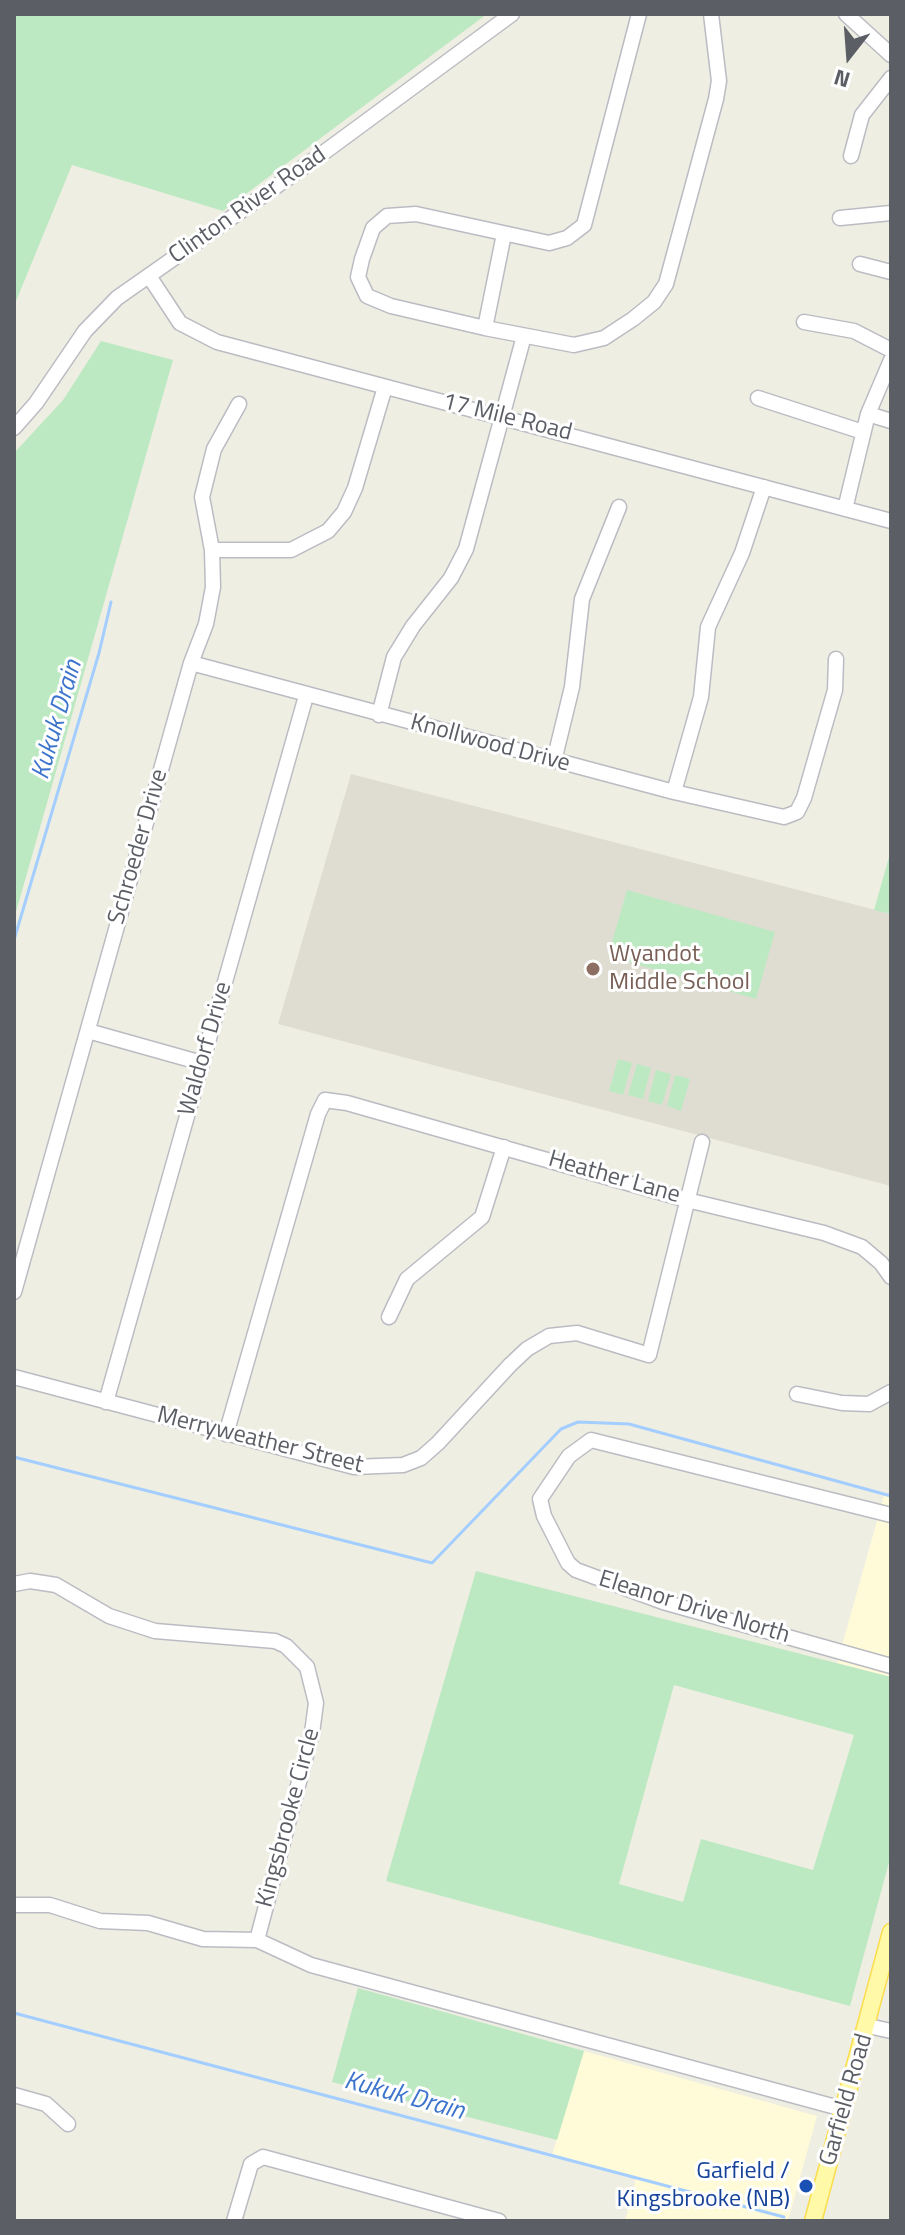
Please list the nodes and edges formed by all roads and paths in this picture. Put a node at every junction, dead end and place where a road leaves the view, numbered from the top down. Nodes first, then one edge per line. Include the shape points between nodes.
1 (512, 14) edge
2 (639, 14) edge
3 (711, 14) edge
4 (846, 14) edge
5 (891, 55) edge
6 (891, 78) edge
7 (851, 156) dead end
8 (891, 213) edge
9 (840, 218) dead end
10 (504, 234) junction
11 (860, 264) dead end
12 (891, 272) edge
13 (149, 276) junction
14 (804, 322) dead end
15 (485, 328) junction
16 (524, 336) junction
17 (891, 350) edge
18 (891, 360) edge
19 (385, 387) junction
20 (758, 398) dead end
21 (239, 404) dead end
22 (868, 414) junction
23 (504, 418) junction
24 (891, 421) edge
25 (14, 428) edge
26 (863, 432) junction
27 (764, 487) junction
28 (619, 507) dead end
29 (845, 509) junction
30 (891, 521) edge
31 (212, 550) junction
32 (836, 659) dead end
33 (191, 663) junction
34 (306, 696) junction
35 (379, 715) junction
36 (554, 761) junction
37 (674, 792) junction
38 (88, 1031) junction
39 (202, 1063) junction
40 (702, 1142) dead end
41 (504, 1147) junction
42 (687, 1200) junction
43 (891, 1277) edge
44 (14, 1292) edge
45 (389, 1317) dead end
46 (14, 1377) edge
47 (891, 1392) edge
48 (797, 1394) dead end
49 (106, 1402) junction
50 (226, 1434) junction
51 (891, 1515) edge
52 (14, 1584) edge
53 (891, 1666) edge
54 (14, 1905) edge
55 (891, 1932) edge
56 (257, 1940) junction
57 (868, 2026) junction
58 (891, 2031) edge
59 (14, 2095) edge
60 (843, 2109) junction
61 (68, 2124) dead end
62 (234, 2221) edge
63 (499, 2221) edge
64 (813, 2221) edge

1 - 13 street, Clinton River Road
2 - 10 street via 584,225 549,243
3 - 16 street via 719,81 716,99 661,294 624,326 593,343
4 - 5 street
6 - 7 street via 862,115
8 - 9 street
10 - 15 street
10 - 15 street via 416,214 393,214 373,228 359,270 361,288 375,301
11 - 12 street
13 - 19 street, 17 Mile Road via 176,318 199,335
13 - 25 street, Clinton River Road via 101,312
14 - 17 street via 854,331
15 - 16 street
16 - 23 street
18 - 22 street
19 - 23 street, 17 Mile Road
19 - 31 street via 355,488 328,531 291,550
20 - 26 street
21 - 31 street, Schroeder Drive via 214,449 202,497
22 - 24 street
22 - 26 street
23 - 27 street, 17 Mile Road
23 - 35 street via 462,557 394,657
26 - 29 street
27 - 29 street, 17 Mile Road
27 - 37 street via 742,553 708,627 701,697
28 - 36 street via 582,599 572,687
29 - 30 street, 17 Mile Road
31 - 33 street, Schroeder Drive via 213,587
32 - 37 street, Knollwood Drive via 835,690 804,798 792,816 776,817
33 - 34 street, Knollwood Drive
33 - 38 street, Schroeder Drive
34 - 35 street, Knollwood Drive
34 - 39 street, Waldorf Drive
35 - 36 street, Knollwood Drive
36 - 37 street, Knollwood Drive
38 - 39 street
38 - 44 street, Schroeder Drive
39 - 49 street, Waldorf Drive
40 - 42 street
41 - 42 street, Heather Lane
41 - 45 street via 482,1217 407,1279
41 - 50 street, Heather Lane via 325,1100
42 - 43 street, Heather Lane via 862,1247
42 - 50 street, Merryweather Street via 649,1355 577,1333 549,1336 510,1365 438,1443 403,1465 354,1467
46 - 49 street, Merryweather Street
47 - 48 street via 869,1404
49 - 50 street, Merryweather Street
51 - 53 street, Eleanor Drive North via 591,1440 569,1456 540,1499 568,1563 588,1576
52 - 56 street, Kingsbrooke Circle via 56,1585 109,1616 155,1631 275,1641 307,1667 316,1703 312,1733
54 - 56 street, Kingsbrooke Circle via 50,1905 100,1921 148,1923 203,1939
55 - 57 main road, Garfield Road
56 - 60 street via 298,1962
57 - 58 street
57 - 60 main road, Garfield Road
59 - 61 street via 46,2104
60 - 64 main road, Garfield Road
62 - 63 street via 256,2157

